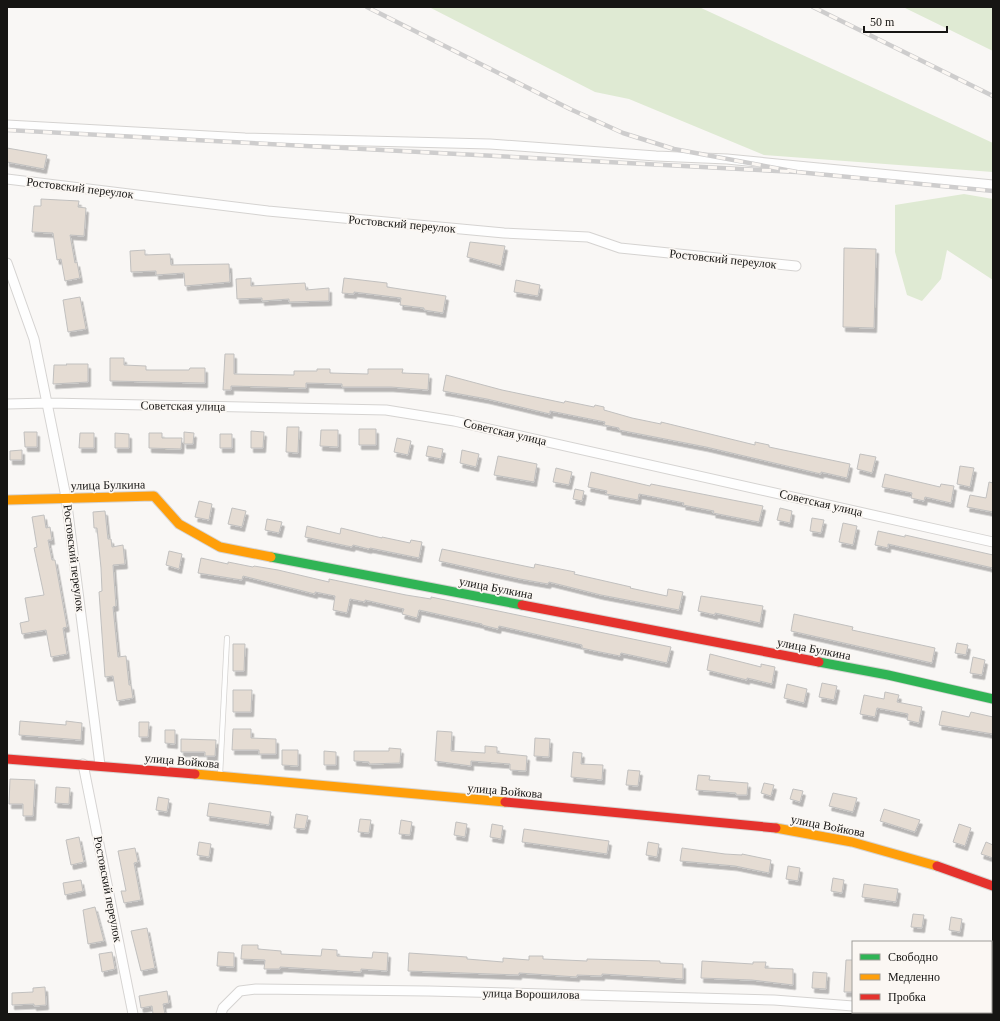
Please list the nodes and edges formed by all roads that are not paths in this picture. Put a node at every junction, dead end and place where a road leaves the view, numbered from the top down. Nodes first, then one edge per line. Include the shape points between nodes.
1 (7, 125) edge
2 (7, 179) edge
3 (993, 185) edge
4 (7, 263) edge
5 (796, 266) dead end
6 (48, 403) junction
7 (7, 404) edge
8 (66, 497) junction
9 (7, 500) edge
10 (993, 542) edge
11 (227, 638) dead end
12 (993, 699) edge
13 (7, 759) edge
14 (83, 764) junction
15 (100, 765) junction
16 (220, 776) junction
17 (993, 886) edge
18 (852, 1006) edge
19 (927, 1013) edge
20 (133, 1014) edge
21 (221, 1014) edge
22 (938, 1014) edge

1 - 3 street via 245,138 490,144 727,159
2 - 5 street, Ростовский переулок via 268,211 504,233 588,237 620,248
4 - 6 street, Ростовский переулок via 34,339
6 - 7 street, Советская улица
6 - 8 street, Ростовский переулок
6 - 10 street, Советская улица via 386,410 454,421
8 - 9 street, улица Булкина
8 - 12 street, улица Булкина via 154,496 179,524 220,547 888,675
8 - 15 street, Ростовский переулок
11 - 16 lane
13 - 14 street, улица Войкова
14 - 15 street, улица Войкова
14 - 20 street, Ростовский переулок
15 - 16 street, улица Войкова
16 - 17 street, улица Войкова via 783,829 852,842 944,868
18 - 21 street, улица Ворошилова via 774,1000 256,989 240,991 223,1008
19 - 22 street

